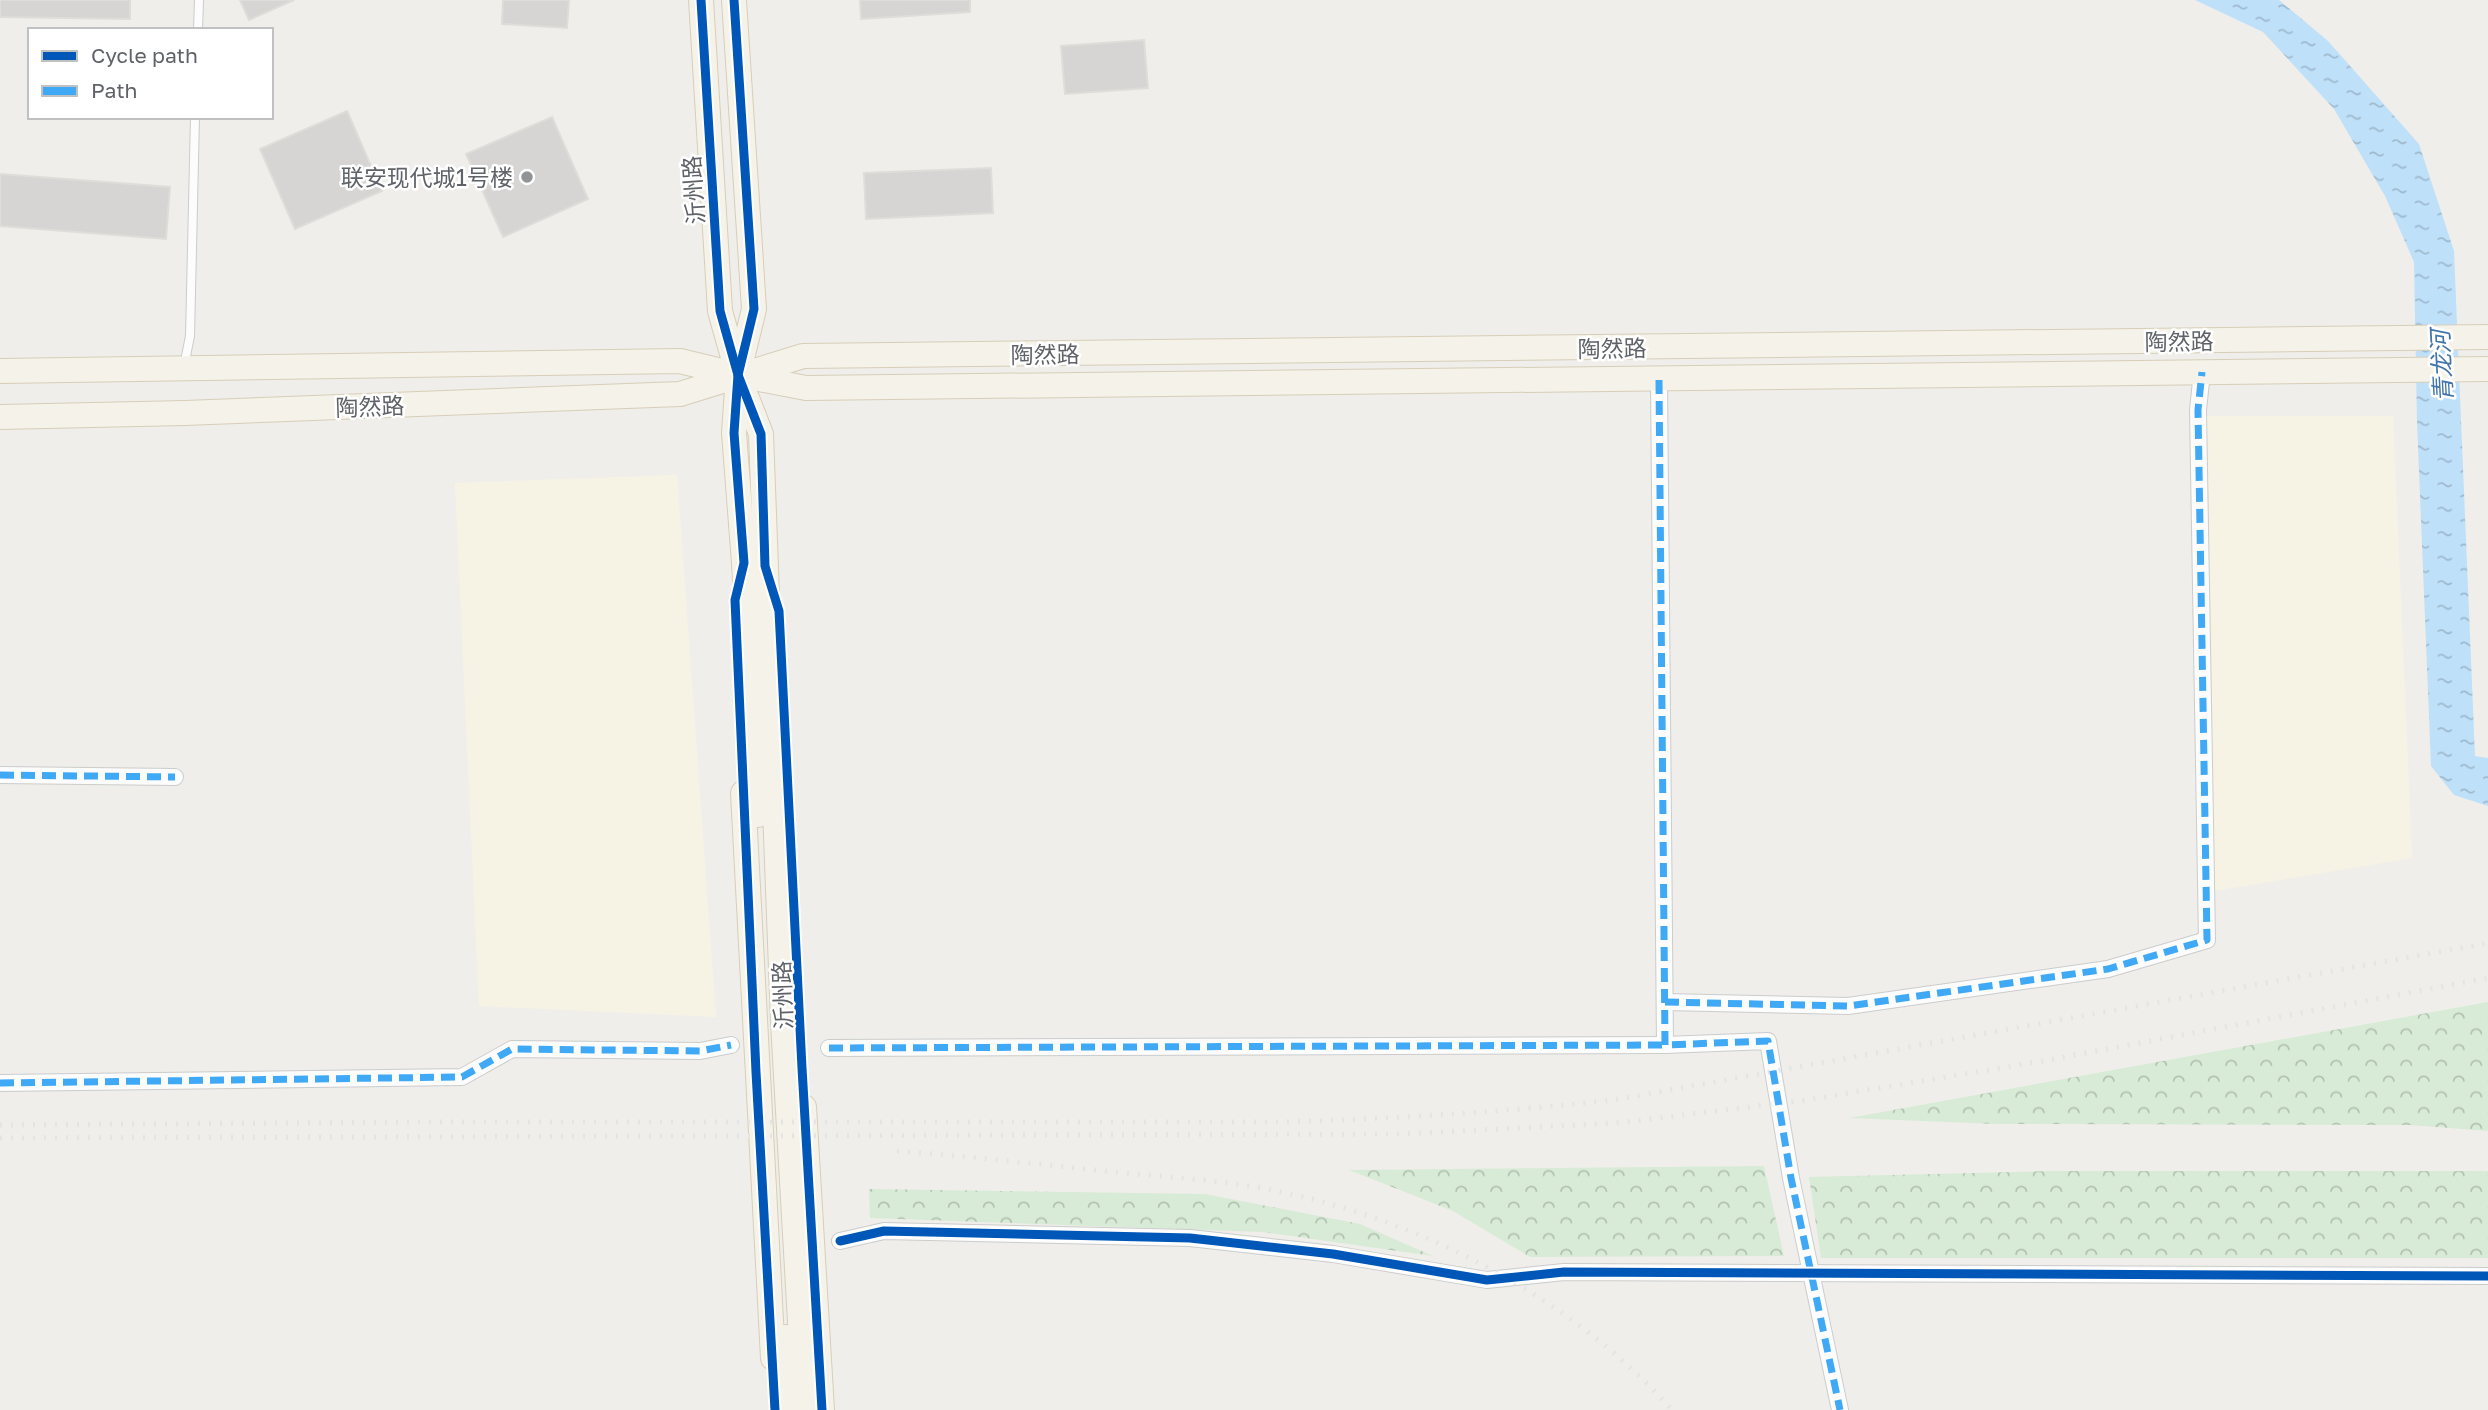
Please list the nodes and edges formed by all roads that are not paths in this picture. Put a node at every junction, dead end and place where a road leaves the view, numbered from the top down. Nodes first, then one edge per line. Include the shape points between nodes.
1 (199, 0) edge
2 (701, 0) edge
3 (734, 0) edge
4 (198, 28) edge
5 (195, 119) edge
6 (2477, 337) edge
7 (1797, 346) junction
8 (1589, 349) junction
9 (184, 368) junction
10 (2477, 369) edge
11 (0, 371) edge
12 (2202, 372) junction
13 (738, 375) junction
14 (1729, 379) junction
15 (1659, 380) junction
16 (1496, 381) junction
17 (0, 417) edge
18 (754, 565) junction
19 (0, 775) edge
20 (175, 777) dead end
21 (1665, 1002) junction
22 (730, 1045) dead end
23 (1665, 1045) junction
24 (829, 1048) dead end
25 (0, 1083) edge
26 (840, 1241) dead end
27 (1811, 1272) junction
28 (2488, 1276) edge
29 (775, 1410) edge
30 (788, 1410) edge
31 (805, 1410) edge
32 (822, 1410) edge
33 (1840, 1410) edge

1 - 4 lane
2 - 13 main road, 沂州路 via 720,311
3 - 13 main road, 沂州路 via 754,309
5 - 9 lane via 190,337
6 - 7 main road, 陶然路
7 - 8 main road, 陶然路
7 - 14 main road via 1703,360
8 - 13 main road, 陶然路 via 803,356
8 - 16 main road via 1615,366
9 - 11 main road, 陶然路
9 - 13 main road, 陶然路 via 680,361
10 - 12 main road, 陶然路
12 - 14 main road, 陶然路
12 - 21 street via 2198,423 2207,940 2108,969 1848,1006
13 - 16 main road, 陶然路 via 805,388
13 - 17 main road, 陶然路 via 680,394
13 - 18 main road, 沂州路 via 734,433
14 - 15 main road, 陶然路
15 - 16 main road, 陶然路
15 - 21 street
18 - 29 main road via 735,600
18 - 30 main road, 沂州路
18 - 31 main road, 沂州路
18 - 32 main road via 779,611
19 - 20 street
21 - 23 street
22 - 25 street via 700,1051 512,1049 463,1077
23 - 24 street
23 - 27 street via 1768,1041
26 - 27 street via 884,1231 1190,1238 1333,1254 1488,1280 1564,1272
27 - 28 street
27 - 33 street

